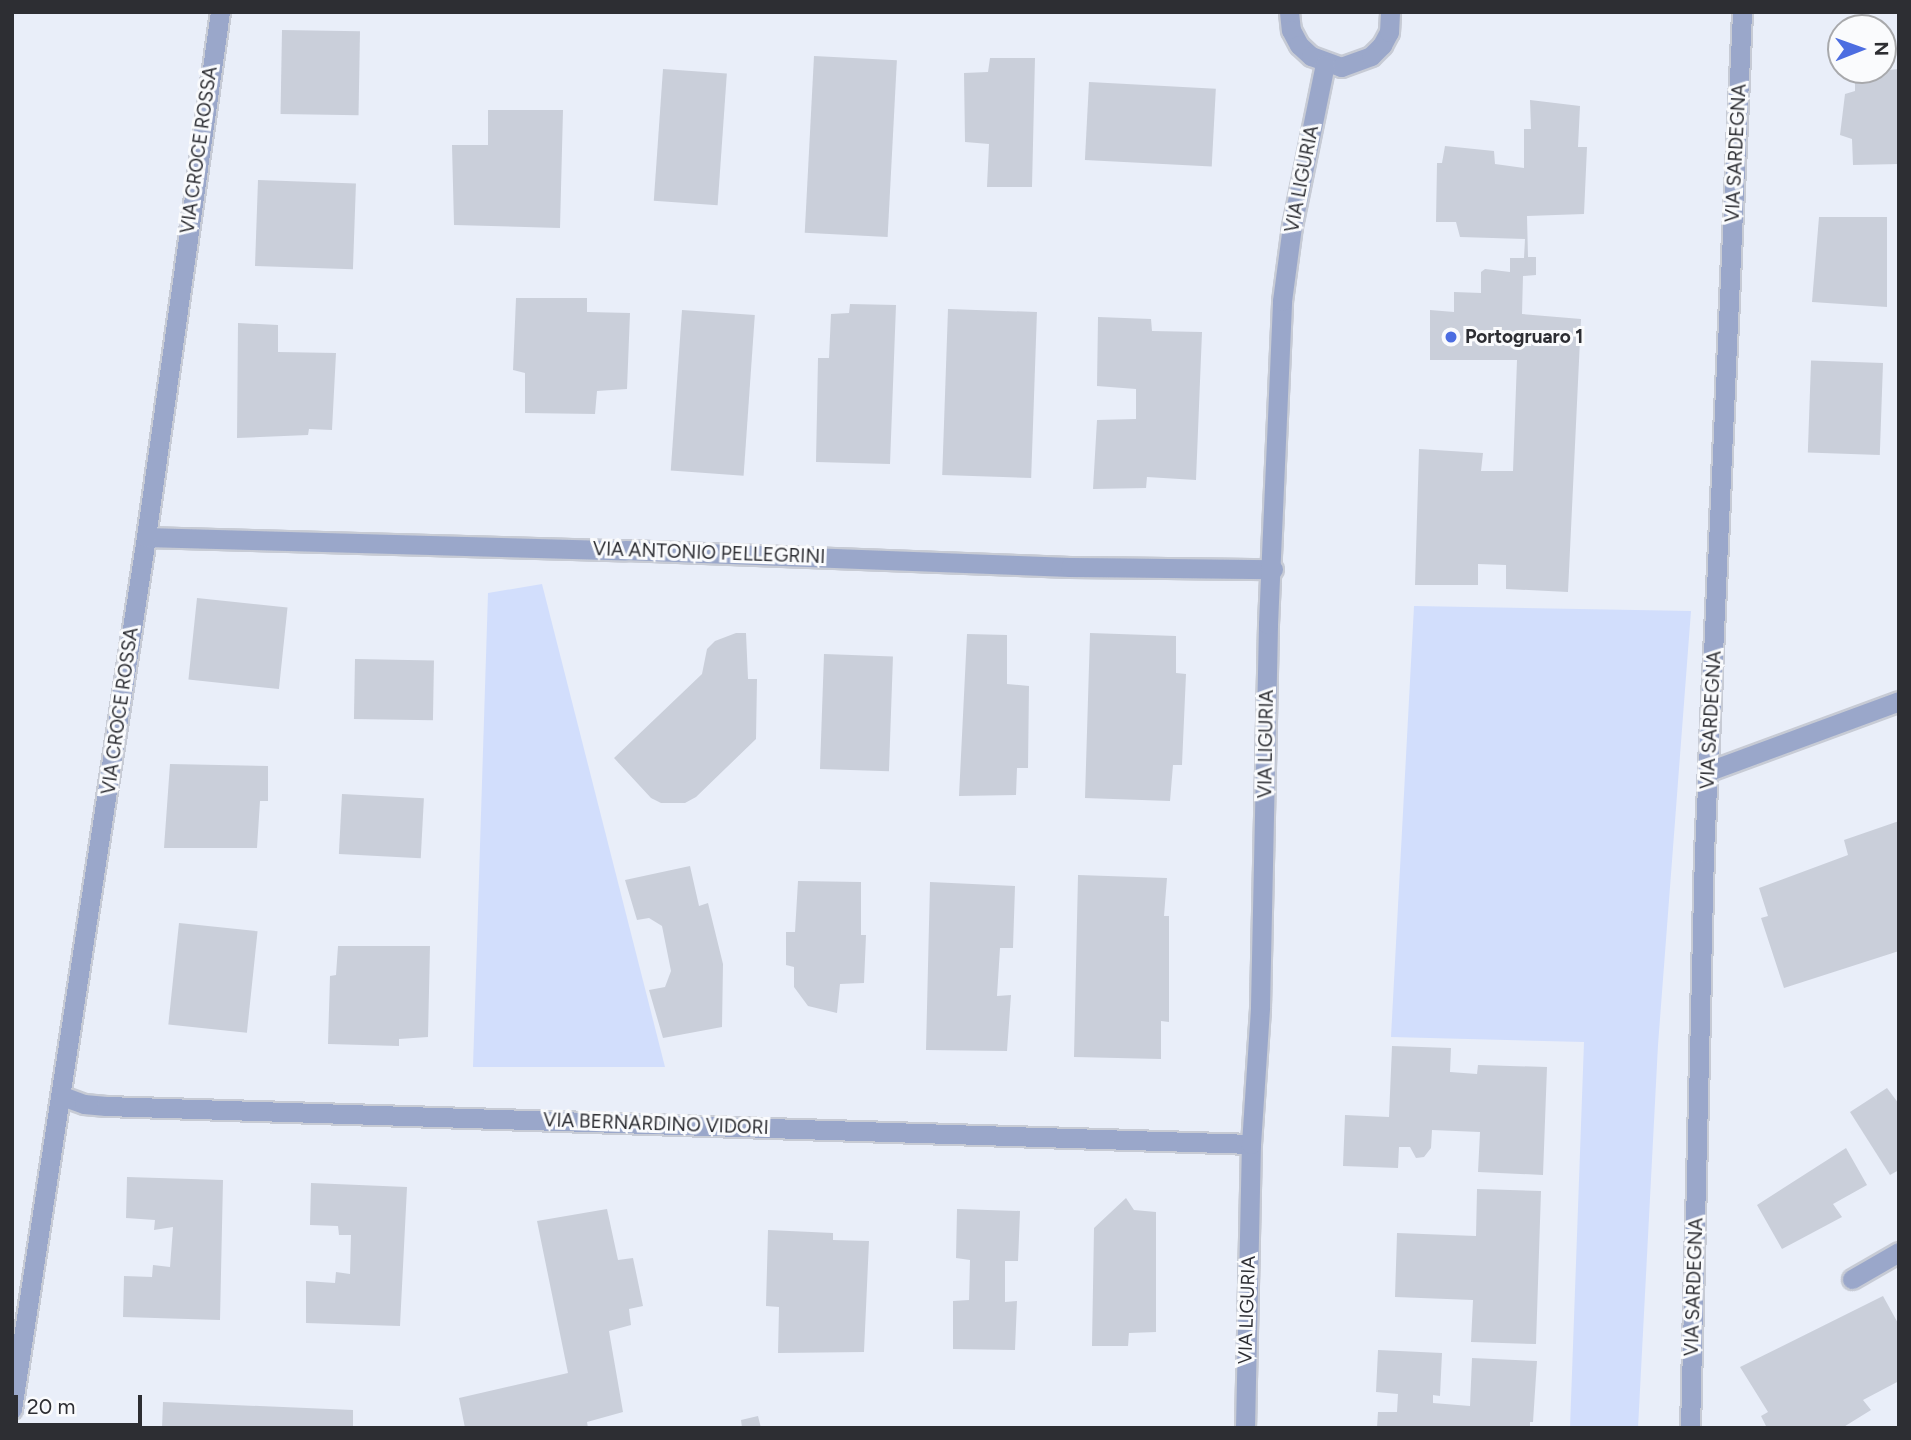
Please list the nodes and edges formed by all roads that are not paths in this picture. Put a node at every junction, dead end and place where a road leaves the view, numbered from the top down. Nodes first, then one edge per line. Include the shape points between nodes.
1 (220, 12) edge
2 (1289, 12) edge
3 (1390, 12) edge
4 (1742, 12) edge
5 (1325, 64) junction
6 (146, 537) junction
7 (1273, 569) junction
8 (1899, 702) edge
9 (1709, 771) junction
10 (62, 1096) junction
11 (1251, 1144) junction
12 (1899, 1252) edge
13 (1852, 1279) dead end
14 (12, 1409) edge
15 (1245, 1428) edge
16 (1690, 1428) edge

1 - 6 street, VIA CROCE ROSSA
2 - 5 street via 1299,45
3 - 5 street via 1389,32 1371,56 1341,67
4 - 9 street, VIA SARDEGNA
5 - 7 street, VIA LIGURIA via 1292,226 1282,301
6 - 7 street, VIA ANTONIO PELLEGRINI via 1070,567
6 - 10 street, VIA CROCE ROSSA
7 - 11 street, VIA LIGURIA via 1260,1007
8 - 9 street
9 - 16 street, VIA SARDEGNA
10 - 11 street, VIA BERNARDINO VIDORI via 106,1106
10 - 14 street, VIA CROCE ROSSA
11 - 15 street, VIA LIGURIA
12 - 13 street

